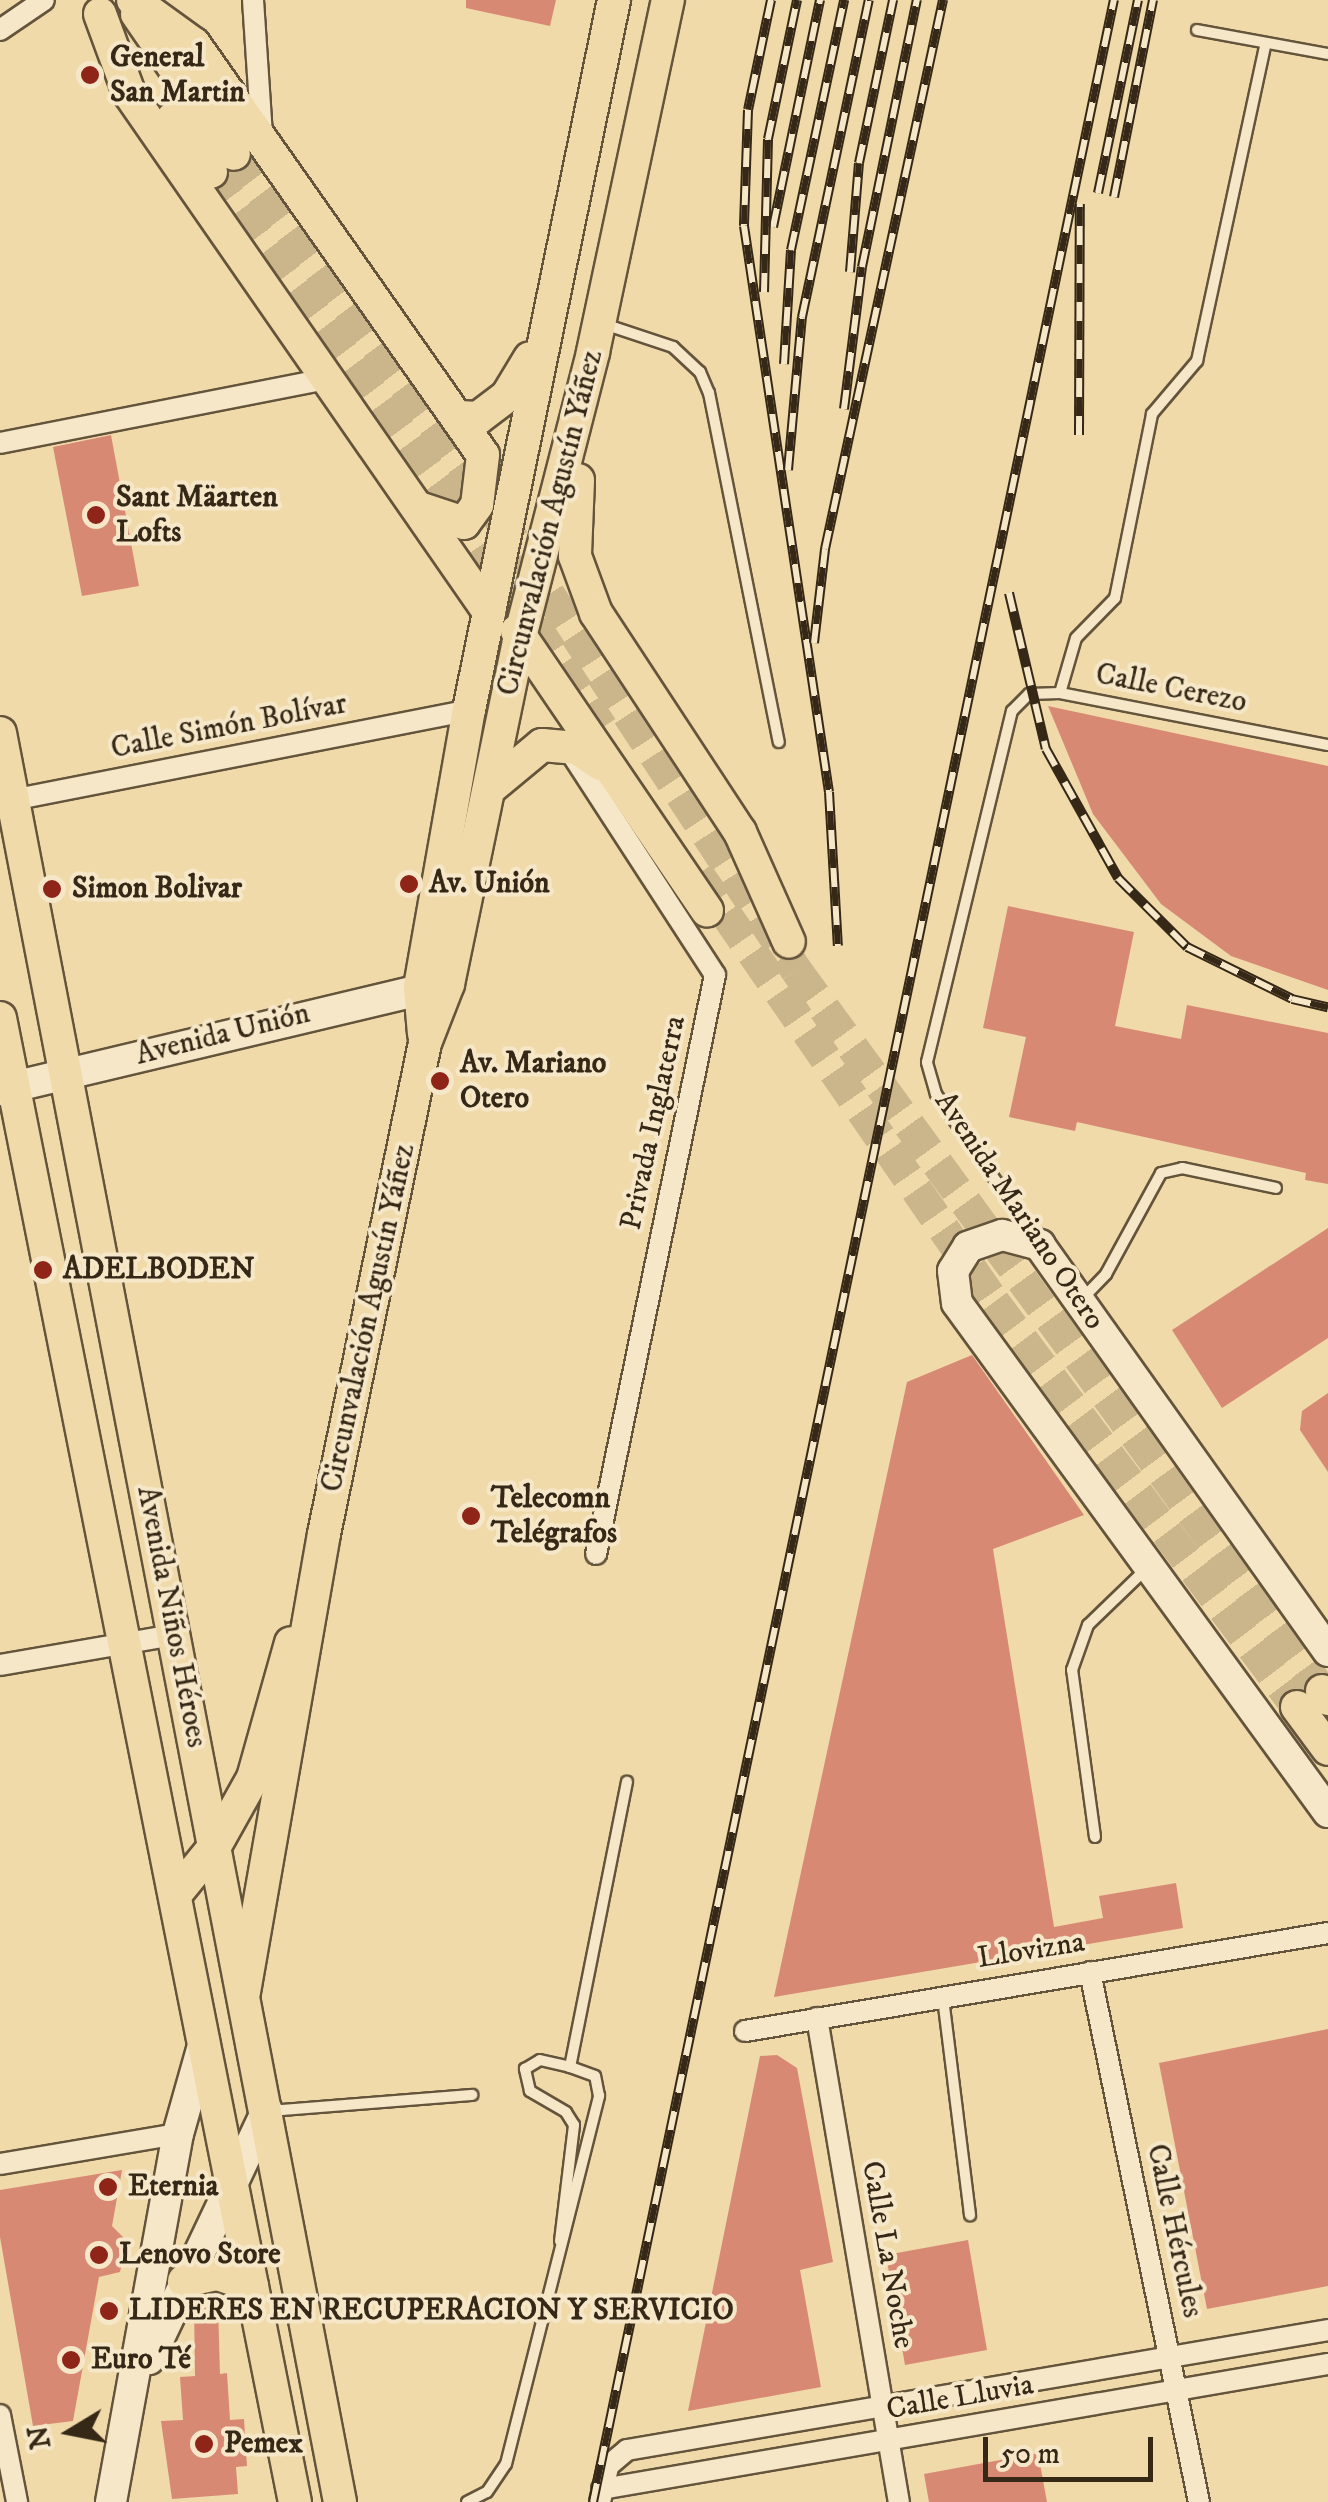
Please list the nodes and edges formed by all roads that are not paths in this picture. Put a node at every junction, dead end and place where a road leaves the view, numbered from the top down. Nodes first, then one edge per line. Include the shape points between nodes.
1 (44, 0) edge
2 (254, 0) edge
3 (614, 0) edge
4 (668, 0) edge
5 (113, 3) edge
6 (0, 30) edge
7 (1197, 30) dead end
8 (1266, 42) junction
9 (1328, 54) edge
10 (236, 155) junction
11 (553, 292) junction
12 (596, 338) junction
13 (326, 378) junction
14 (460, 417) junction
15 (0, 444) edge
16 (520, 448) junction
17 (415, 506) junction
18 (489, 612) junction
19 (519, 641) junction
20 (1060, 693) junction
21 (469, 710) junction
22 (1012, 711) joint
23 (0, 733) edge
24 (779, 742) dead end
25 (565, 744) junction
26 (1328, 745) edge
27 (614, 773) junction
28 (488, 789) junction
29 (7, 801) edge
30 (707, 911) tunnel mouth
31 (789, 942) dead end
32 (434, 986) junction
33 (0, 1018) edge
34 (68, 1074) junction
35 (7, 1089) edge
36 (1276, 1188) dead end
37 (1040, 1245) junction
38 (1080, 1302) junction
39 (324, 1534) junction
40 (596, 1554) dead end
41 (1150, 1565) junction
42 (174, 1634) junction
43 (124, 1643) junction
44 (1328, 1651) edge
45 (0, 1665) edge
46 (1317, 1714) tunnel mouth
47 (1328, 1758) edge
48 (626, 1782) dead end
49 (1328, 1812) edge
50 (1095, 1837) dead end
51 (215, 1846) junction
52 (175, 1895) junction
53 (1328, 1933) edge
54 (1090, 1972) junction
55 (244, 1992) junction
56 (943, 1996) junction
57 (817, 2018) junction
58 (745, 2031) dead end
59 (204, 2042) junction
60 (570, 2067) junction
61 (472, 2095) dead end
62 (268, 2111) junction
63 (178, 2134) junction
64 (0, 2164) edge
65 (229, 2180) junction
66 (970, 2215) dead end
67 (561, 2252) junction
68 (184, 2281) junction
69 (252, 2286) junction
70 (1328, 2330) edge
71 (1170, 2358) junction
72 (1328, 2364) edge
73 (1177, 2392) junction
74 (133, 2393) junction
75 (882, 2408) junction
76 (0, 2416) edge
77 (888, 2440) junction
78 (601, 2496) edge
79 (17, 2502) edge
80 (111, 2502) edge
81 (295, 2502) edge
82 (340, 2502) edge
83 (468, 2502) edge
84 (900, 2502) edge
85 (1200, 2502) edge

1 - 6 street
2 - 10 street
3 - 11 main road, Circunvalación Agustín Yáñez
4 - 12 main road, Circunvalación Agustín Yáñez
5 - 10 main road
5 - 10 main road via 194,44
5 - 13 main road via 129,93
7 - 8 lane
8 - 9 lane
8 - 20 lane via 1196,361 1152,414 1115,598 1076,638
10 - 14 main road
11 - 14 main road via 517,385 478,418
11 - 16 main road, Circunvalación Agustín Yáñez
12 - 19 main road, Circunvalación Agustín Yáñez
12 - 24 lane via 672,347 700,372
12 - 31 main road via 573,526 584,585 740,832
13 - 15 street
13 - 17 main road
14 - 17 main road via 485,463 472,516 456,524
16 - 18 main road, Circunvalación Agustín Yáñez
16 - 19 main road via 525,502 512,575
17 - 18 main road
18 - 21 main road, Circunvalación Agustín Yáñez
19 - 27 main road
19 - 28 main road, Circunvalación Agustín Yáñez
20 - 22 lane, Calle Cerezo via 1029,694
20 - 26 lane, Calle Cerezo
21 - 29 street, Calle Simón Bolívar
21 - 32 main road, Circunvalación Agustín Yáñez
22 - 37 lane, Avenida Mariano Otero via 927,1062 936,1094
23 - 29 main road, Avenida Niños Héroes
25 - 27 main road
25 - 28 main road via 526,752
25 - 40 street, Privada Inglaterra via 715,974
27 - 30 main road
28 - 32 main road, Circunvalación Agustín Yáñez
29 - 34 main road, Avenida Niños Héroes
32 - 34 main road, Avenida Unión
32 - 39 main road, Circunvalación Agustín Yáñez
33 - 35 main road, Avenida Niños Héroes
34 - 35 main road, Avenida Unión
34 - 42 main road, Avenida Niños Héroes
35 - 43 main road, Avenida Niños Héroes
36 - 38 lane via 1182,1168 1162,1173 1106,1274
37 - 38 main road, Avenida Mariano Otero
37 - 41 main road via 1002,1235 968,1247 953,1271 958,1303
38 - 44 main road, Avenida Mariano Otero
39 - 51 main road, Circunvalación Agustín Yáñez via 254,1778
39 - 55 main road, Circunvalación Agustín Yáñez
41 - 49 main road
41 - 50 lane via 1088,1626 1072,1670
42 - 43 street
42 - 51 main road, Avenida Niños Héroes
43 - 45 street
43 - 52 main road, Avenida Niños Héroes
46 - 47 main road
48 - 60 lane
51 - 52 main road, Circunvalación Agustín Yáñez
51 - 55 main road, Avenida Niños Héroes
52 - 59 main road, Avenida Niños Héroes
53 - 54 street, Llovizna
54 - 56 street, Llovizna
54 - 71 street, Calle Hércules
55 - 62 main road, Avenida Niños Héroes
56 - 57 street, Llovizna
56 - 66 lane
57 - 58 street, Llovizna
57 - 75 street, Calle La Noche
59 - 63 main road
59 - 65 main road, Avenida Niños Héroes
60 - 67 lane via 595,2076 600,2085
60 - 67 lane via 540,2060 524,2069 530,2091 566,2112 574,2126 559,2207
61 - 62 lane via 420,2094
62 - 65 main road
62 - 82 main road, Avenida Niños Héroes
63 - 64 street
63 - 74 main road
65 - 68 main road
65 - 69 main road, Avenida Niños Héroes
67 - 83 lane via 506,2464 487,2492
68 - 69 main road via 218,2274
68 - 74 main road
69 - 81 main road, Avenida Niños Héroes
70 - 71 street, Calle Lluvia
71 - 73 street, Calle Hércules
71 - 75 street, Calle Lluvia
72 - 73 street, Calle Lluvia
73 - 77 street, Calle Lluvia
73 - 85 street, Calle Hércules
74 - 80 main road
75 - 77 street, Calle La Noche
75 - 78 street, Calle Lluvia via 614,2456
76 - 79 street
77 - 78 street, Calle Lluvia
77 - 84 street, Calle La Noche

